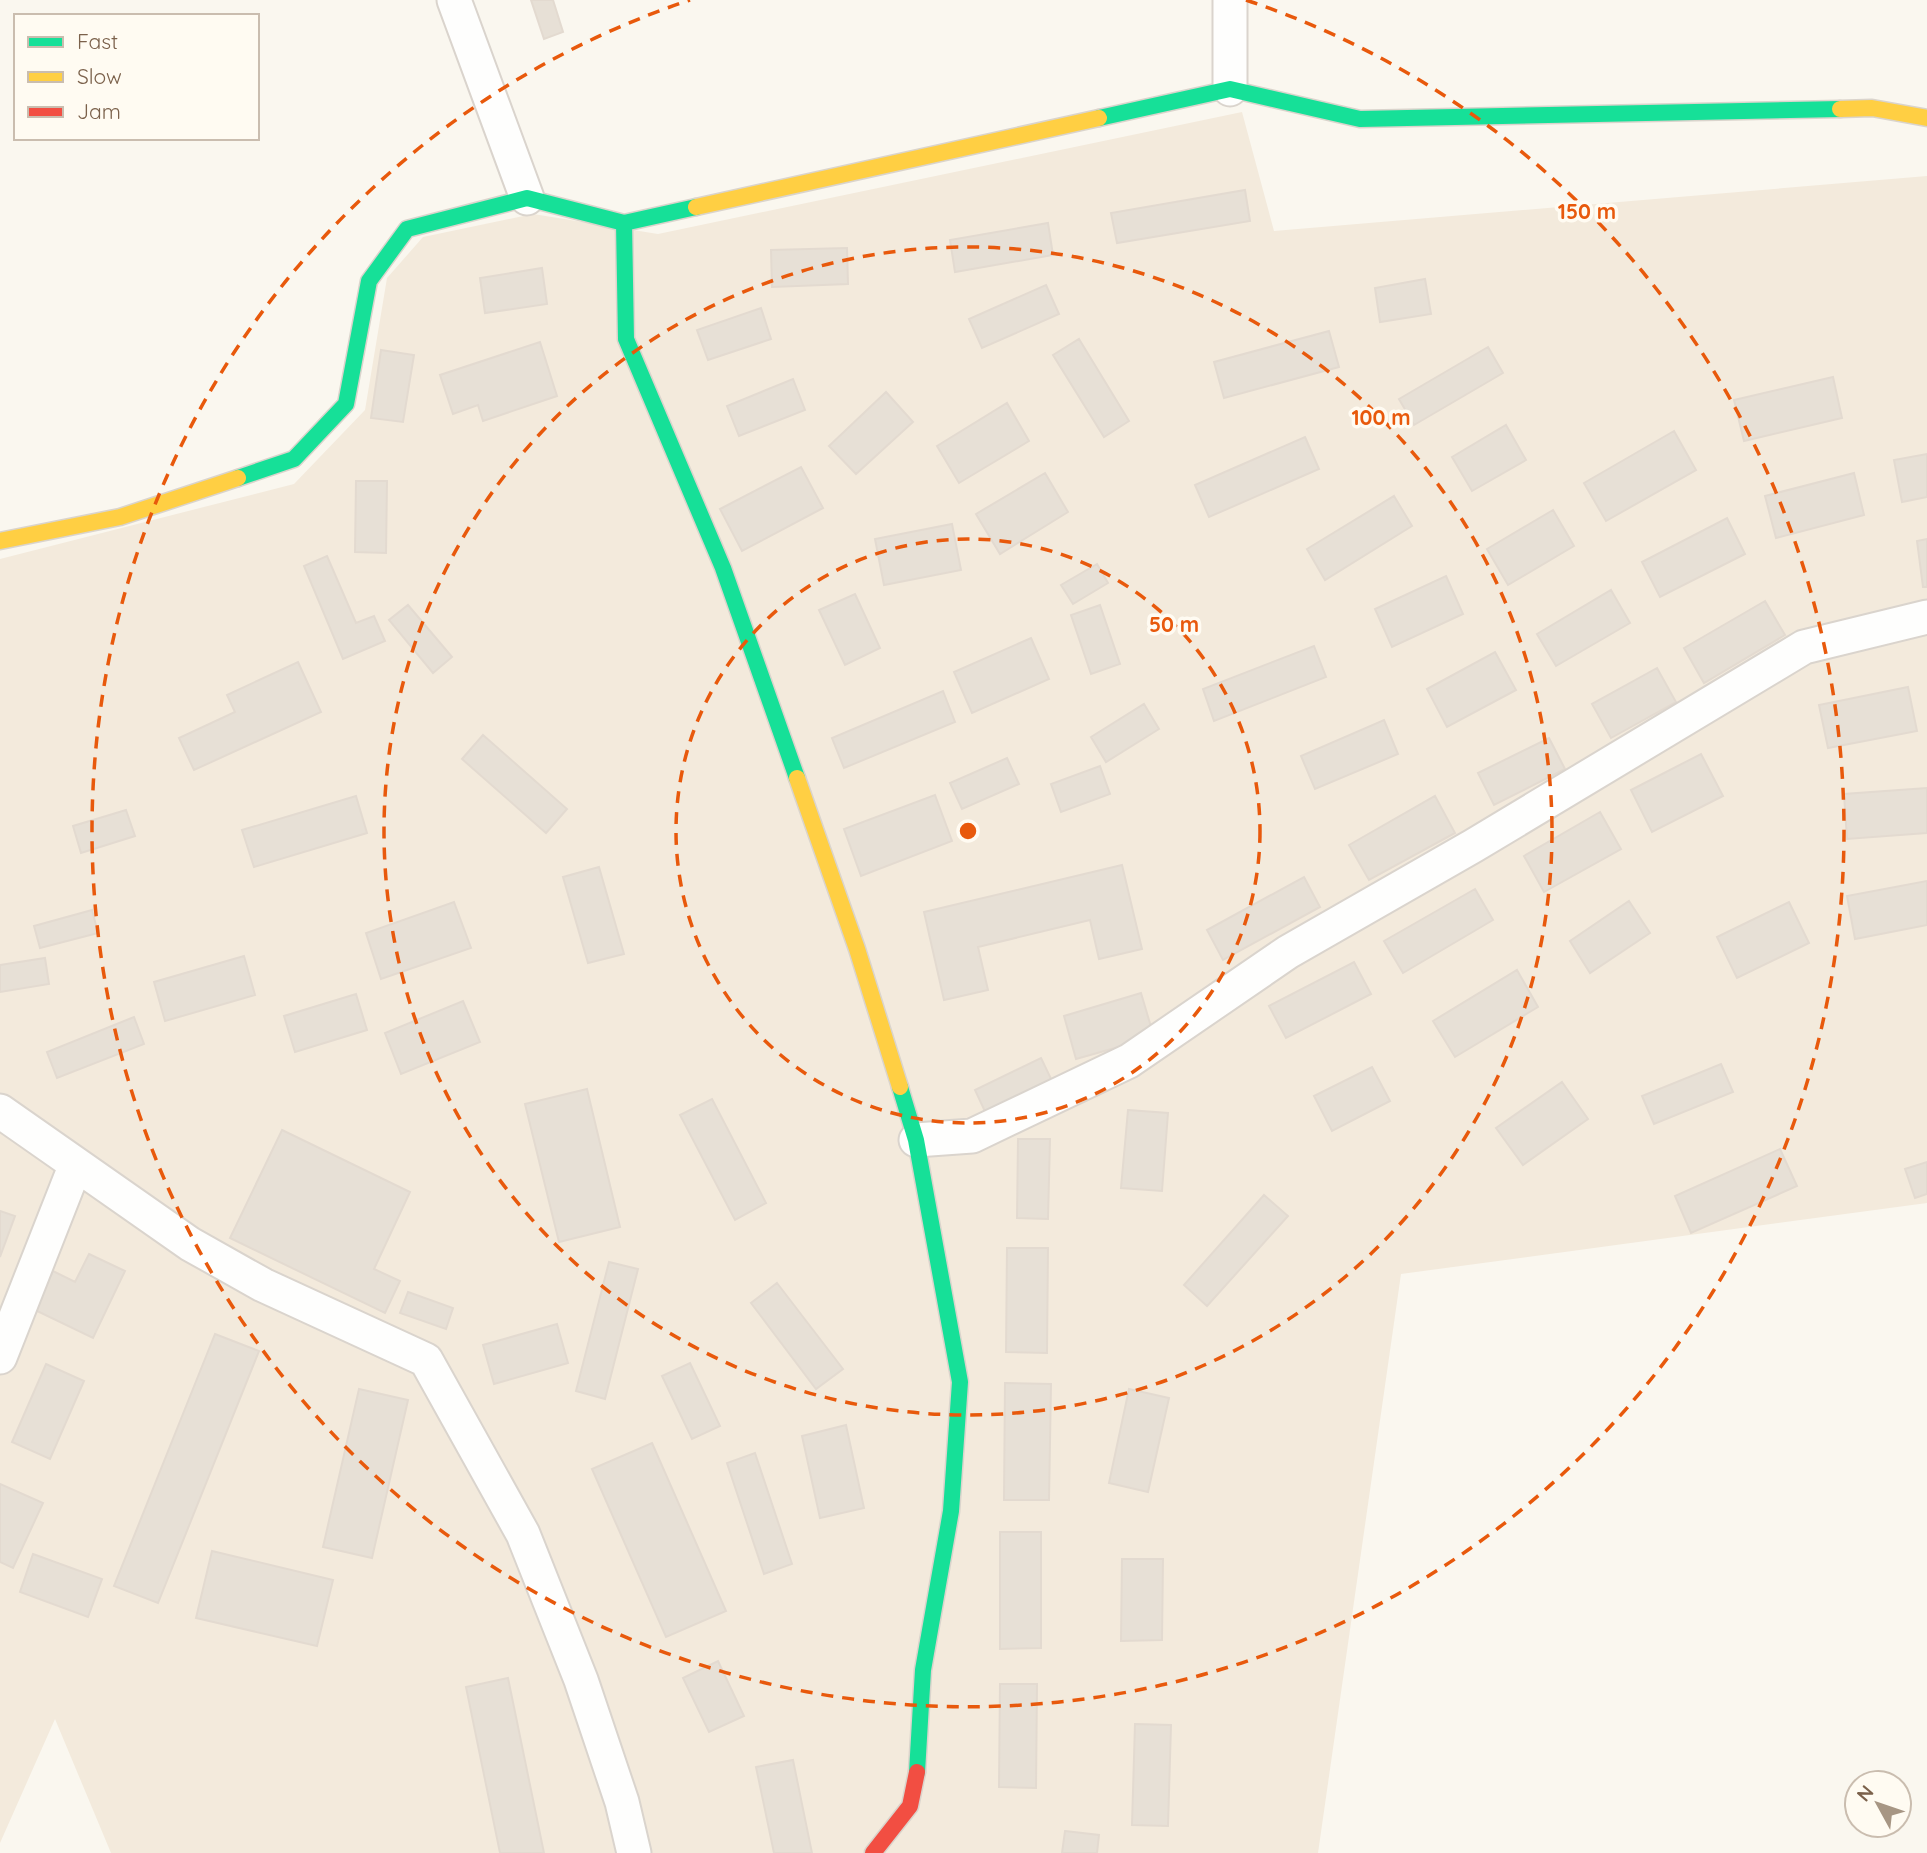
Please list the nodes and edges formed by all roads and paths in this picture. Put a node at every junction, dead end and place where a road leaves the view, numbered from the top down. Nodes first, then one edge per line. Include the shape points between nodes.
1 (454, 0) edge
2 (1230, 0) edge
3 (1230, 89) junction
4 (1927, 118) edge
5 (527, 198) junction
6 (624, 223) junction
7 (0, 541) edge
8 (1927, 617) edge
9 (0, 1111) edge
10 (916, 1140) junction
11 (76, 1164) junction
12 (0, 1357) edge
13 (634, 1853) edge
14 (873, 1853) edge

1 - 5 street
2 - 3 street
3 - 4 street via 1360,119 1872,108
3 - 6 street
5 - 6 street
5 - 7 street via 407,229 369,281 346,404 294,459 120,517
6 - 10 street via 625,339 723,568 857,949
8 - 10 street via 1804,647 1288,952 1129,1061 972,1136
9 - 11 street
10 - 14 street via 960,1382 951,1511 922,1670 918,1769 910,1806
11 - 12 street
11 - 13 street via 191,1244 263,1285 426,1360 523,1534 581,1680

